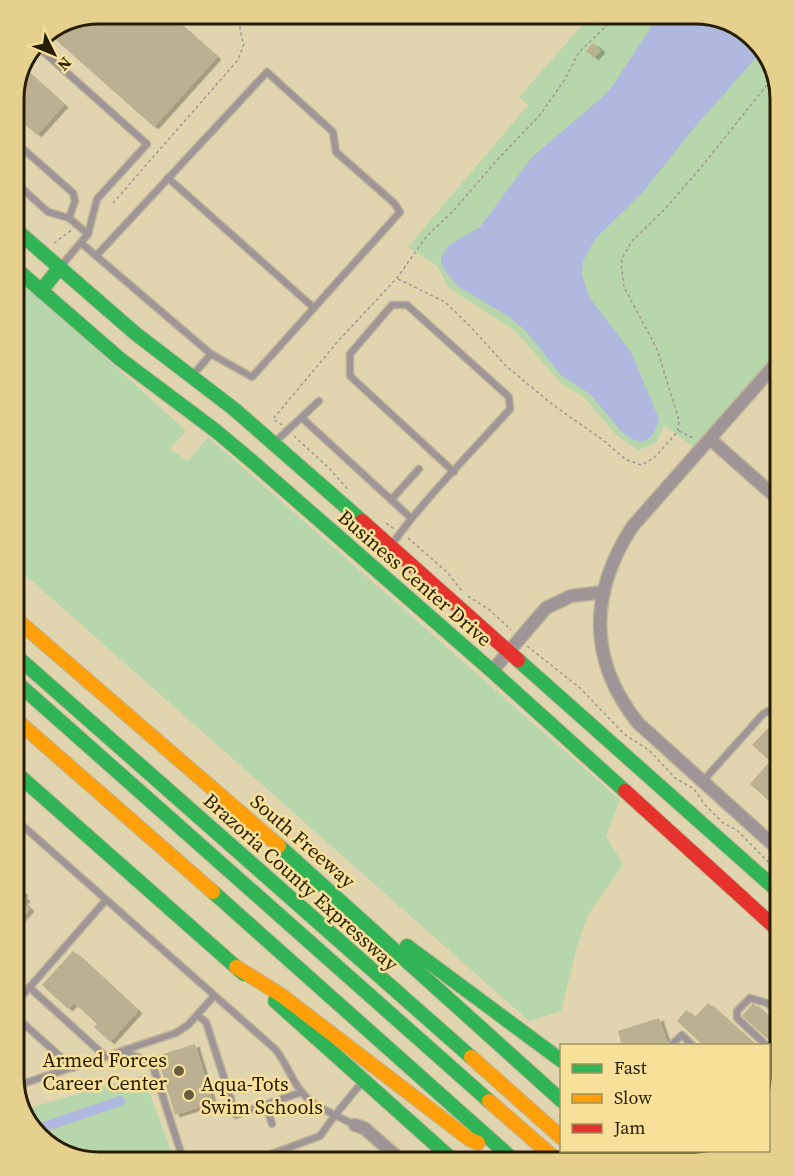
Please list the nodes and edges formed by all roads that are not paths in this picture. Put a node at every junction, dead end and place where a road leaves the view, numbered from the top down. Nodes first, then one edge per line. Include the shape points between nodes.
1 (42, 50) edge
2 (24, 150) edge
3 (168, 178) junction
4 (24, 190) edge
5 (69, 218) junction
6 (88, 234) junction
7 (24, 236) edge
8 (81, 243) junction
9 (96, 256) junction
10 (60, 267) junction
11 (24, 276) edge
12 (41, 291) junction
13 (314, 308) junction
14 (211, 354) junction
15 (770, 370) edge
16 (183, 388) junction
17 (320, 401) dead end
18 (302, 418) junction
19 (710, 439) junction
20 (274, 443) junction
21 (419, 469) dead end
22 (454, 472) junction
23 (770, 492) edge
24 (391, 500) junction
25 (411, 518) junction
26 (390, 547) junction
27 (604, 592) junction
28 (24, 626) edge
29 (507, 652) junction
30 (24, 663) edge
31 (492, 671) junction
32 (24, 689) edge
33 (770, 710) edge
34 (24, 727) edge
35 (24, 780) edge
36 (702, 781) junction
37 (24, 827) edge
38 (770, 842) edge
39 (159, 844) junction
40 (311, 873) junction
41 (770, 884) edge
42 (106, 900) junction
43 (770, 923) edge
44 (236, 967) junction
45 (29, 987) junction
46 (24, 993) edge
47 (214, 996) junction
48 (770, 1006) edge
49 (197, 1015) junction
50 (24, 1024) edge
51 (672, 1044) edge
52 (691, 1044) edge
53 (765, 1044) edge
54 (123, 1051) junction
55 (106, 1057) junction
56 (560, 1060) edge
57 (73, 1068) junction
58 (363, 1080) junction
59 (25, 1083) edge
60 (302, 1092) junction
61 (560, 1100) edge
62 (266, 1105) junction
63 (335, 1115) junction
64 (560, 1118) edge
65 (272, 1124) dead end
66 (355, 1125) joint
67 (560, 1137) edge
68 (181, 1152) edge
69 (280, 1152) edge
70 (392, 1152) edge
71 (444, 1152) edge
72 (496, 1152) edge
73 (504, 1152) edge
74 (542, 1152) edge
75 (547, 1152) edge

1 - 6 lane via 147,144 97,199
2 - 5 lane via 73,193 75,201
3 - 9 lane
3 - 13 lane
3 - 13 lane via 267,72 333,132 336,152 400,212
4 - 5 lane via 48,212
5 - 6 lane
6 - 8 lane
7 - 10 main road, Business Center Drive
8 - 9 lane
8 - 10 lane
9 - 14 lane
10 - 12 main road
10 - 16 main road, Business Center Drive via 136,334
11 - 12 main road, Business Center Drive
12 - 16 main road, Business Center Drive via 120,359
13 - 14 lane via 252,376
14 - 16 lane
15 - 19 street
16 - 20 main road, Business Center Drive
16 - 31 main road, Business Center Drive via 254,464
17 - 18 lane
18 - 20 lane
18 - 24 lane
19 - 23 street
19 - 27 street via 632,526 613,558
20 - 26 main road, Business Center Drive
21 - 24 lane
22 - 22 lane via 510,409 509,397 407,305 392,305 350,354 350,376
22 - 25 lane
24 - 25 lane
25 - 26 lane
26 - 29 main road, Business Center Drive
27 - 29 street via 571,596 546,608
27 - 36 street via 600,615 603,656 617,695 638,723
28 - 40 main road, South Freeway
29 - 31 street
29 - 41 main road, Business Center Drive
30 - 67 main road, Brazoria County Expressway
31 - 43 main road, Business Center Drive
32 - 75 main road, Brazoria County Expressway
33 - 36 lane
34 - 39 main road
35 - 44 main road
36 - 38 street
37 - 42 lane
39 - 73 main road
39 - 74 main road via 185,854 520,1140
40 - 56 main road
40 - 61 main road, South Freeway
40 - 64 main road via 425,996
42 - 45 lane
42 - 47 lane
44 - 58 main road
44 - 72 main road via 281,995 469,1139
45 - 46 lane
45 - 55 lane
47 - 49 lane
47 - 60 lane via 284,1059
48 - 53 lane via 750,998 737,1011 737,1018
49 - 54 lane via 183,1030
49 - 62 lane via 206,1022 236,1115
50 - 57 lane
51 - 52 lane via 682,1035
54 - 55 lane
54 - 68 lane via 152,1063
55 - 57 lane
57 - 59 lane
58 - 63 lane
58 - 71 main road
60 - 62 lane
60 - 63 lane
62 - 65 lane
63 - 66 lane
63 - 69 lane via 320,1136
66 - 70 street

